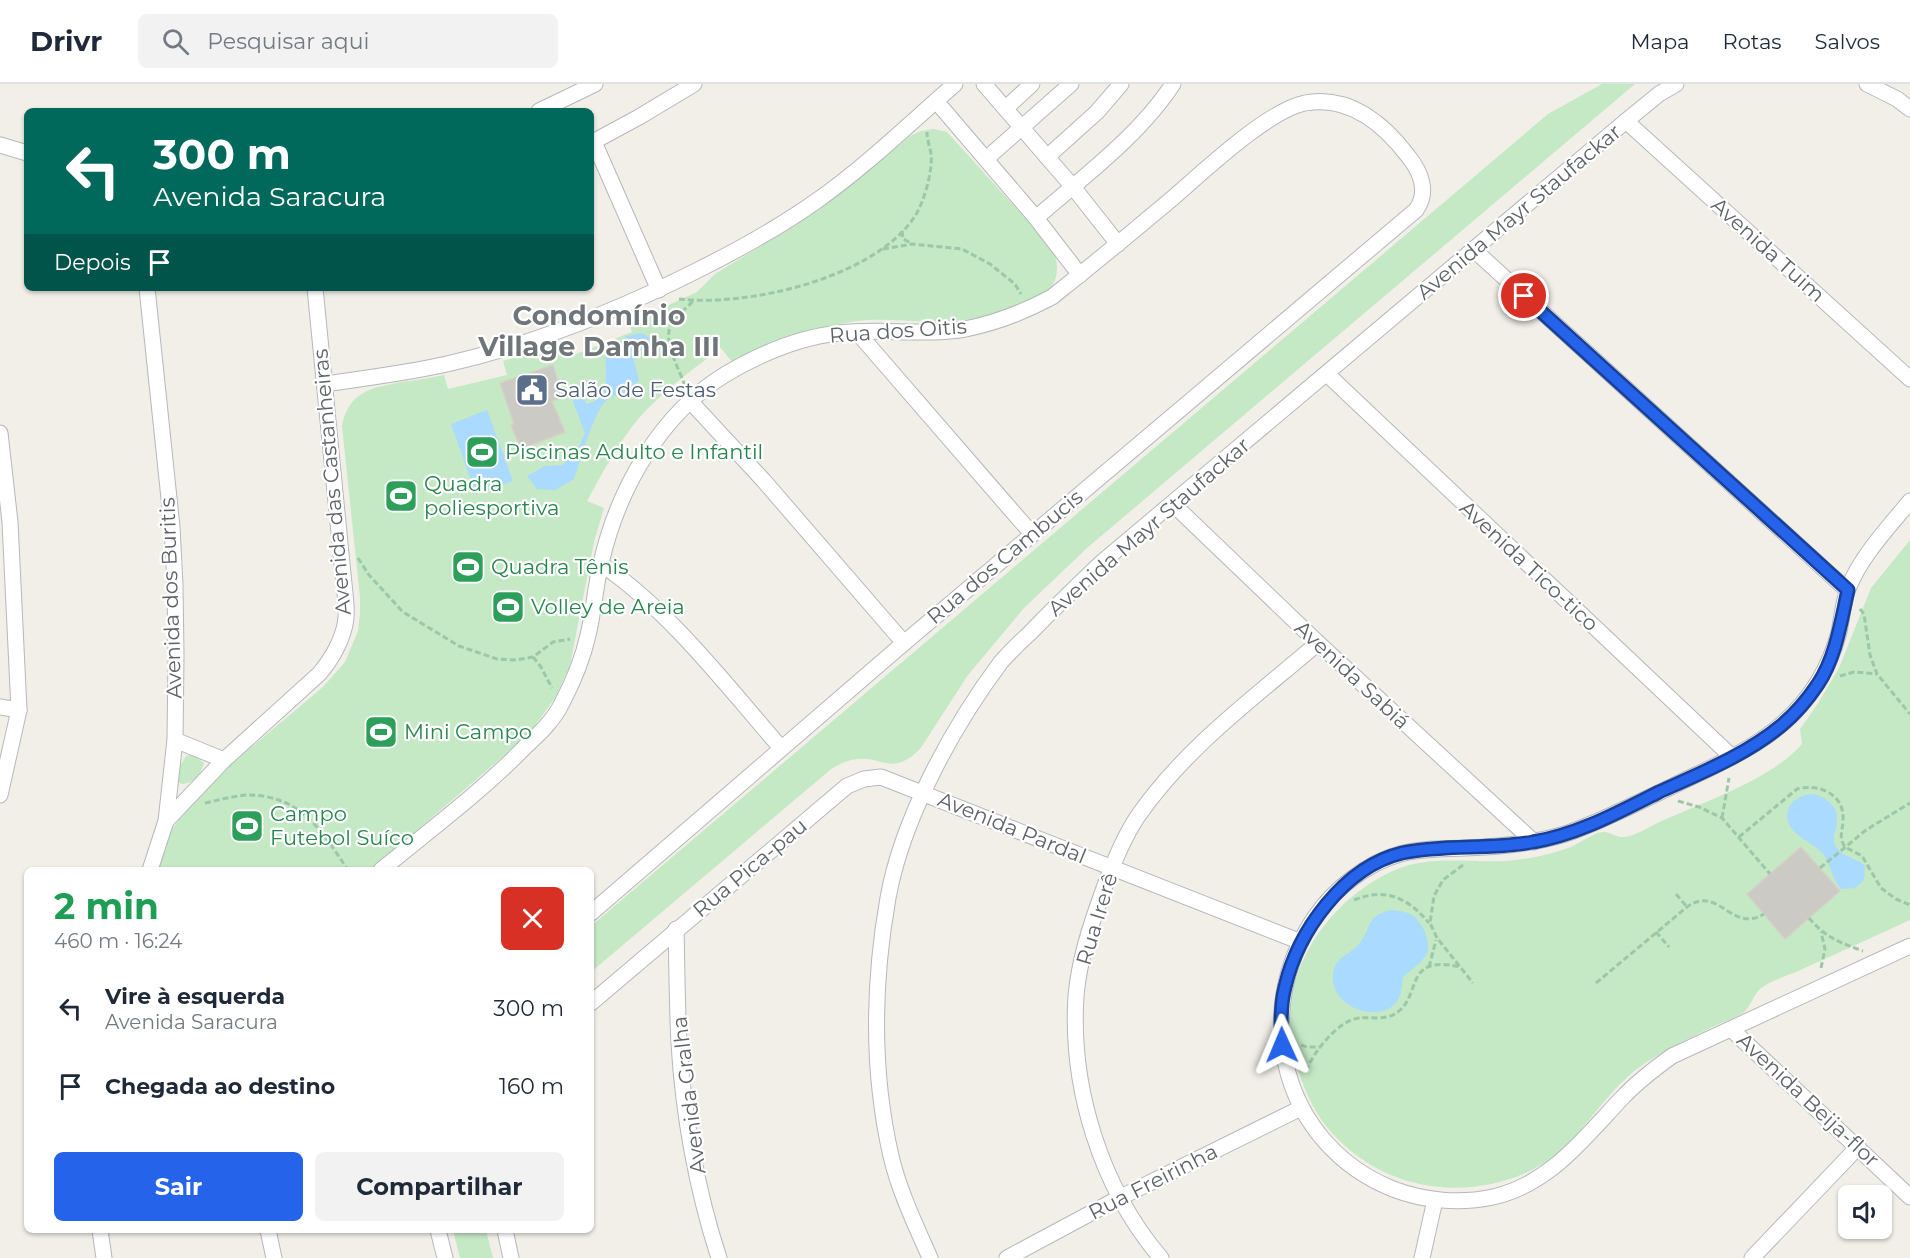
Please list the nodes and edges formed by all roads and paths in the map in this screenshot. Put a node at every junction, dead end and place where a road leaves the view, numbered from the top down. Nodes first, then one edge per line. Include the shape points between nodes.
1 (595, 84) edge
2 (694, 84) edge
3 (955, 84) edge
4 (984, 84) edge
5 (1032, 84) edge
6 (1071, 84) edge
7 (1121, 84) edge
8 (1173, 84) edge
9 (1676, 84) edge
10 (1867, 84) edge
11 (1343, 103) joint
12 (939, 104) junction
13 (545, 108) edge
14 (1006, 108) junction
15 (1910, 110) edge
16 (1626, 121) junction
17 (1023, 128) junction
18 (594, 142) edge
19 (0, 145) edge
20 (594, 147) edge
21 (24, 152) edge
22 (1047, 157) junction
23 (986, 159) junction
24 (1073, 187) junction
25 (1036, 218) junction
26 (902, 231) junction
27 (912, 244) junction
28 (1118, 244) junction
29 (883, 249) junction
30 (1473, 249) junction
31 (1080, 275) junction
32 (659, 290) junction
33 (147, 291) edge
34 (315, 291) edge
35 (1030, 309) junction
36 (857, 332) junction
37 (1327, 374) junction
38 (1910, 379) edge
39 (325, 384) junction
40 (690, 401) junction
41 (0, 433) edge
42 (1910, 501) edge
43 (1173, 504) junction
44 (1032, 534) junction
45 (601, 564) junction
46 (369, 575) dead end
47 (1848, 590) junction
48 (588, 637) junction
49 (904, 643) junction
50 (1318, 644) junction
51 (533, 657) junction
52 (1877, 674) junction
53 (1819, 683) junction
54 (562, 704) junction
55 (0, 707) edge
56 (19, 710) junction
57 (1910, 714) edge
58 (175, 740) junction
59 (781, 748) junction
60 (1732, 757) junction
61 (224, 760) junction
62 (924, 793) junction
63 (0, 795) edge
64 (1649, 797) junction
65 (1910, 802) edge
66 (202, 804) dead end
67 (1722, 818) junction
68 (166, 821) junction
69 (1739, 837) junction
70 (1534, 842) junction
71 (1845, 847) junction
72 (1467, 863) dead end
73 (151, 867) edge
74 (346, 867) edge
75 (385, 867) edge
76 (1112, 868) junction
77 (1820, 868) dead end
78 (1770, 873) dead end
79 (1676, 894) dead end
80 (1352, 901) dead end
81 (1910, 905) edge
82 (1687, 907) junction
83 (594, 910) edge
84 (1764, 914) dead end
85 (1809, 918) dead end
86 (1430, 923) junction
87 (676, 929) junction
88 (1656, 932) junction
89 (1821, 932) junction
90 (1437, 938) junction
91 (1301, 942) junction
92 (1910, 946) edge
93 (1669, 947) dead end
94 (1887, 956) junction
95 (1429, 967) junction
96 (1461, 967) junction
97 (1473, 983) dead end
98 (1596, 983) dead end
99 (1812, 991) junction
100 (594, 1000) edge
101 (1731, 1029) junction
102 (1320, 1047) dead end
103 (1301, 1108) junction
104 (1858, 1147) junction
105 (1910, 1197) edge
106 (1119, 1198) junction
107 (1435, 1200) junction
108 (100, 1233) edge
109 (269, 1233) edge
110 (439, 1233) edge
111 (506, 1233) edge
112 (104, 1258) edge
113 (274, 1258) edge
114 (444, 1258) edge
115 (511, 1258) edge
116 (719, 1258) edge
117 (930, 1258) edge
118 (1007, 1258) edge
119 (1161, 1258) edge
120 (1422, 1258) edge
121 (1752, 1258) edge

1 - 13 street
2 - 18 street
3 - 12 street
4 - 14 street
5 - 14 street
6 - 17 street
7 - 22 street via 1097,112
8 - 24 street via 1142,124
9 - 16 street, Avenida Mayr Staufackar
10 - 15 street
11 - 28 street, Rua dos Oitis via 1304,103 1272,118
11 - 44 street, Rua dos Cambucis via 1397,142 1417,167 1423,185 1416,210
12 - 23 street
12 - 26 path via 929,118 931,168 924,195 916,216
12 - 32 street via 816,201 739,249
14 - 17 street
16 - 30 street, Avenida Mayr Staufackar
16 - 38 street, Avenida Tuim
17 - 22 street
17 - 23 street
19 - 21 street
20 - 32 street
22 - 24 street
23 - 25 street
24 - 25 street
24 - 28 street
25 - 31 street
26 - 27 path via 903,238
26 - 29 path
27 - 29 path
27 - 35 path via 962,249 981,259 1015,284
28 - 31 street, Rua dos Oitis
29 - 40 path via 812,284 768,295 693,301 669,331 670,350
30 - 37 street, Avenida Mayr Staufackar
30 - 47 street
31 - 35 street, Rua dos Oitis
32 - 39 street via 558,333 493,353 435,367
33 - 58 street, Avenida dos Buritis via 176,585
34 - 39 street, Avenida das Castanheiras
35 - 36 street, Rua dos Oitis via 964,329
36 - 40 street, Rua dos Oitis via 806,339 764,355 725,375
36 - 44 street
37 - 43 street, Avenida Mayr Staufackar
37 - 60 street, Avenida Tico-tico
39 - 61 street, Avenida das Castanheiras via 346,618 330,661 319,674
40 - 45 street, Rua dos Oitis via 676,413 633,475
40 - 49 street
41 - 56 street via 10,522
42 - 47 street via 1869,552
43 - 50 street, Avenida Sabiá
43 - 62 street, Avenida Mayr Staufackar via 1071,590 1003,661 960,722
44 - 49 street, Rua dos Cambucis
45 - 48 street, Rua dos Oitis
45 - 59 street via 653,606
46 - 51 path via 403,612 459,646 507,660
47 - 52 path via 1864,614 1869,655
47 - 53 street via 1839,633
48 - 51 path via 553,642
48 - 54 street, Rua dos Oitis
49 - 59 street, Rua dos Cambucis
50 - 70 street, Avenida Sabiá
50 - 76 street, Rua Irerê via 1212,734 1166,780 1136,818
51 - 54 path
52 - 53 path via 1854,672
52 - 57 path
53 - 60 street via 1783,724
54 - 75 street, Rua dos Oitis via 505,768
55 - 56 street
56 - 63 street
58 - 61 street
58 - 68 street, Avenida dos Buritis
59 - 83 street, Rua dos Cambucis
60 - 64 street
60 - 67 path
61 - 68 street, Avenida das Castanheiras
62 - 76 street, Avenida Pardal
62 - 87 street, Rua Pica-pau via 882,777 847,786
62 - 117 street, Avenida Mayr Staufackar via 888,897 876,1029 882,1110 892,1158
64 - 67 path via 1699,807
64 - 70 street via 1568,833
65 - 71 path
66 - 74 path via 247,795 291,805 314,824
67 - 69 path
68 - 73 street, Avenida dos Buritis
69 - 71 path via 1797,789 1818,786 1828,790 1841,807 1840,836
69 - 78 path
70 - 91 street via 1425,850 1400,854 1365,869 1316,915
71 - 77 path
71 - 81 path via 1862,856 1881,888
72 - 86 path via 1443,880 1434,896
76 - 91 street, Avenida Pardal
76 - 106 street, Rua Irerê via 1089,931 1076,994 1075,1043 1085,1105
79 - 82 path
80 - 86 path via 1380,894 1400,898 1417,908
82 - 84 path via 1706,900 1737,918 1756,919
82 - 88 path
85 - 89 path
86 - 90 path
87 - 100 street, Rua Pica-pau
87 - 116 street, Avenida Gralha via 679,1045 691,1143 706,1219
88 - 93 path
88 - 98 path
89 - 94 path via 1842,943
89 - 99 path via 1825,949
90 - 95 path
90 - 96 path
91 - 103 street via 1285,987 1281,1016 1287,1074
92 - 94 street
94 - 99 street
95 - 96 path
95 - 102 path via 1413,981 1407,1000 1395,1014 1351,1020
96 - 97 path
99 - 101 street
101 - 104 street, Avenida Beija-flor
101 - 107 street via 1672,1056 1644,1077 1567,1158 1519,1189 1462,1201
103 - 106 street, Rua Freirinha
103 - 107 street via 1331,1149 1353,1168 1378,1183
104 - 105 street, Avenida Beija-flor
104 - 121 street
106 - 118 street, Rua Freirinha
106 - 119 street, Rua Irerê
107 - 120 street
108 - 112 street
109 - 113 street
110 - 114 street
111 - 115 street

